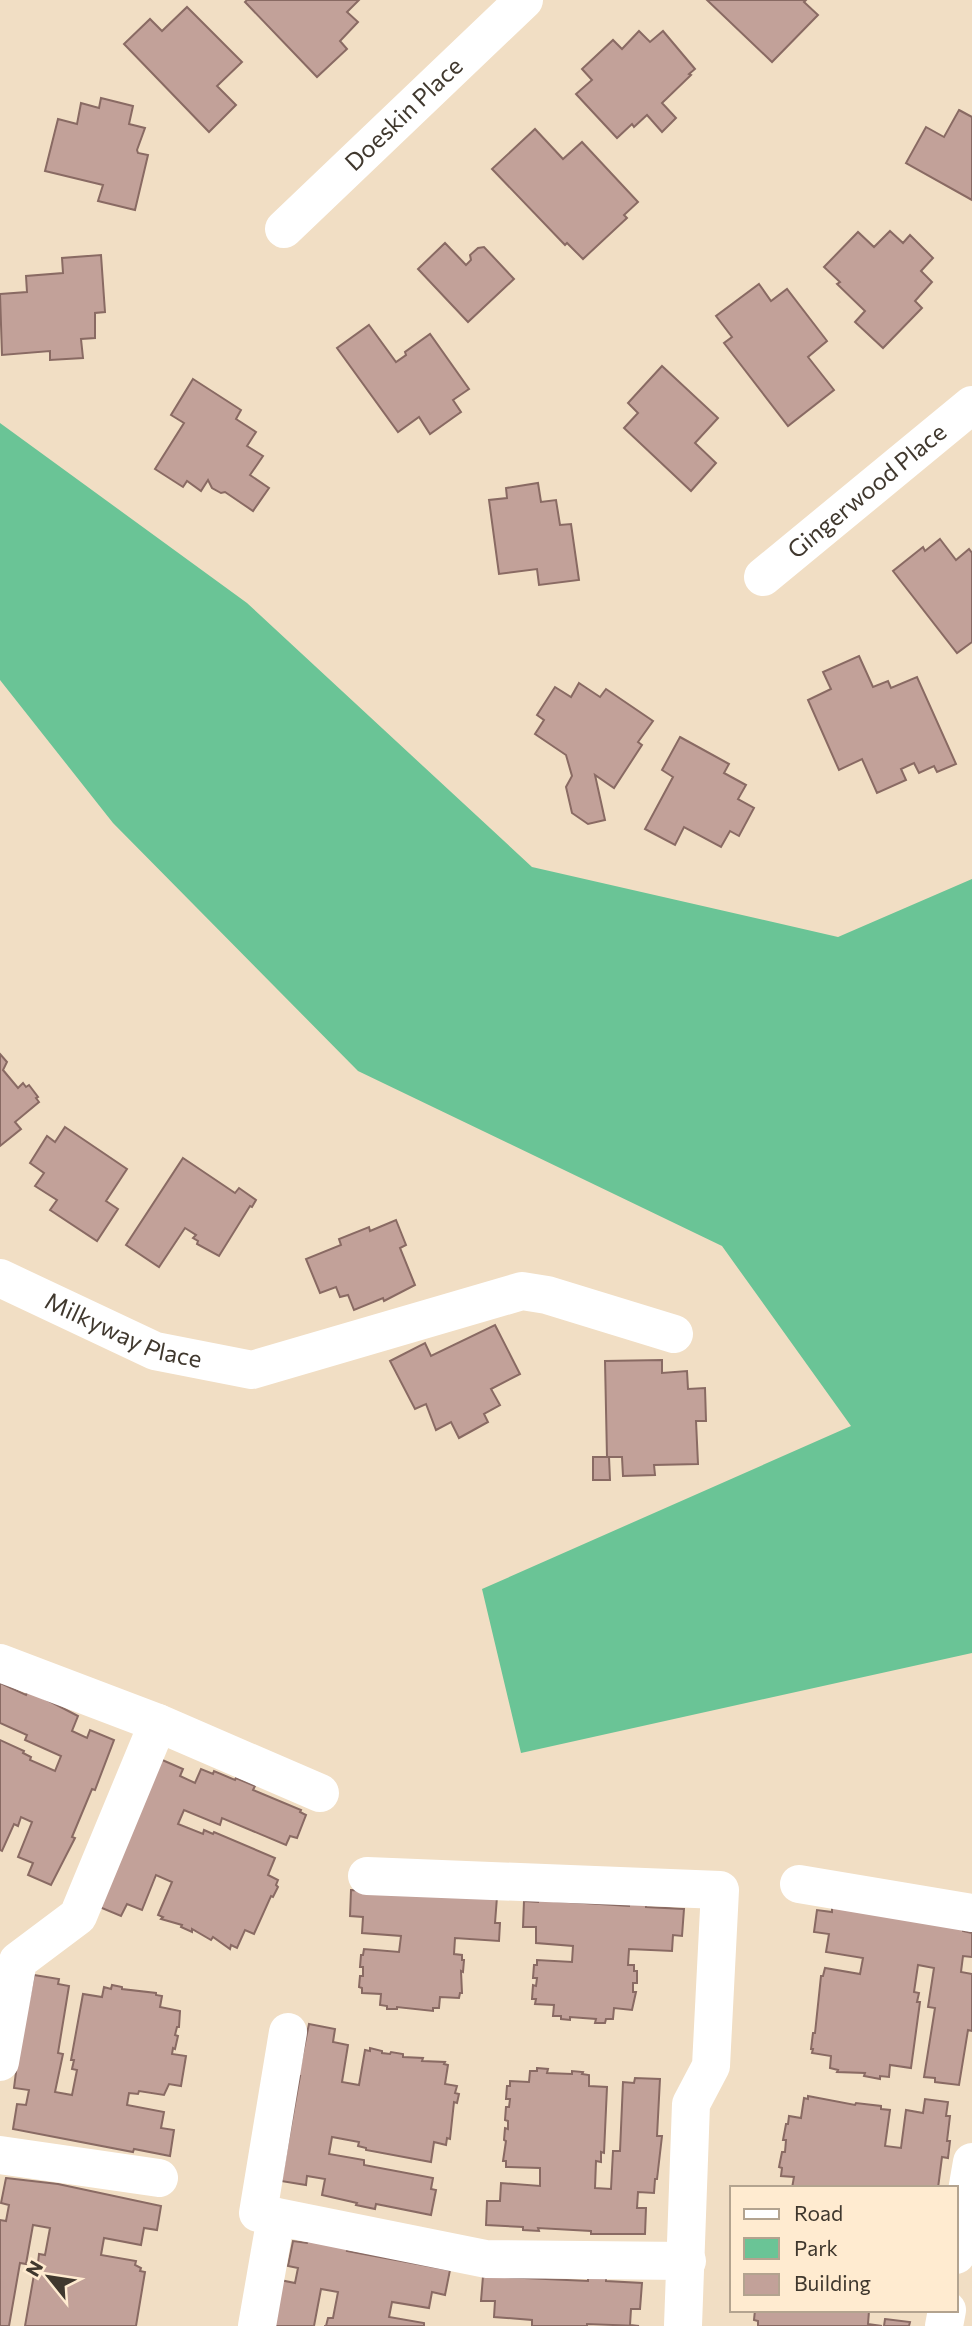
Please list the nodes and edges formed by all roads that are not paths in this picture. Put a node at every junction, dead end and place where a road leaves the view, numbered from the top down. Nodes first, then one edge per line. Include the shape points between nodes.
1 (524, 0) edge
2 (284, 229) dead end
3 (972, 405) edge
4 (763, 577) dead end
5 (0, 1278) edge
6 (674, 1334) dead end
7 (0, 1663) edge
8 (158, 1723) junction
9 (320, 1793) dead end
10 (367, 1876) dead end
11 (799, 1884) dead end
12 (972, 1913) edge
13 (288, 2032) dead end
14 (0, 2062) edge
15 (0, 2154) edge
16 (972, 2162) edge
17 (159, 2178) dead end
18 (276, 2217) junction
19 (958, 2243) edge
20 (687, 2262) junction
21 (257, 2326) edge
22 (683, 2326) edge

1 - 2 street, Doeskin Place
3 - 4 street, Gingerwood Place
5 - 6 street, Milkyway Place via 155,1351 252,1370 522,1291
7 - 8 street
8 - 9 street
8 - 14 street via 78,1916 18,1961
10 - 20 street via 720,1890 711,2066 691,2104
11 - 12 street
13 - 18 street via 258,2213
15 - 17 street
16 - 19 street
18 - 20 street via 486,2259
18 - 21 street
20 - 22 street

